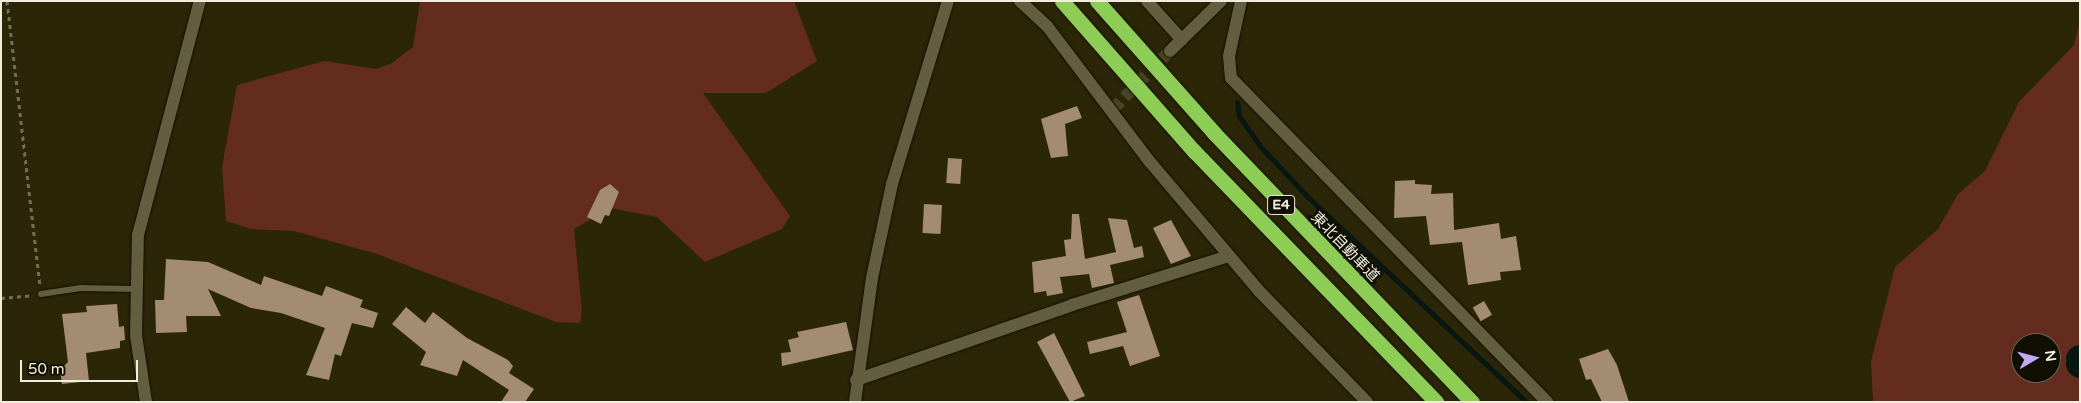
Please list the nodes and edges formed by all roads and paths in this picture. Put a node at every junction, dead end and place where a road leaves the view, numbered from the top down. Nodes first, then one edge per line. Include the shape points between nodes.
1 (6, 1) edge
2 (200, 1) edge
3 (948, 1) edge
4 (1020, 1) edge
5 (1062, 1) edge
6 (1097, 1) edge
7 (1147, 1) edge
8 (1221, 1) edge
9 (1240, 1) edge
10 (1182, 40) junction
11 (1170, 51) tunnel mouth
12 (1228, 256) junction
13 (134, 289) junction
14 (41, 294) junction
15 (1, 298) edge
16 (856, 380) junction
17 (146, 402) edge
18 (855, 402) edge
19 (1367, 402) edge
20 (1436, 402) edge
21 (1472, 402) edge
22 (1547, 402) edge

1 - 14 path
2 - 13 street via 138,235
3 - 16 street via 892,184
4 - 12 street via 1047,26
5 - 20 highway, E4 via 1221,180
6 - 21 highway, 東北自動車道 / E4 via 1261,184
7 - 10 street
8 - 10 street
9 - 22 street via 1229,56 1232,78
10 - 11 street
12 - 16 street via 1072,305
12 - 19 street
13 - 14 lane via 81,288
13 - 17 street via 136,335
14 - 15 path
16 - 18 street

